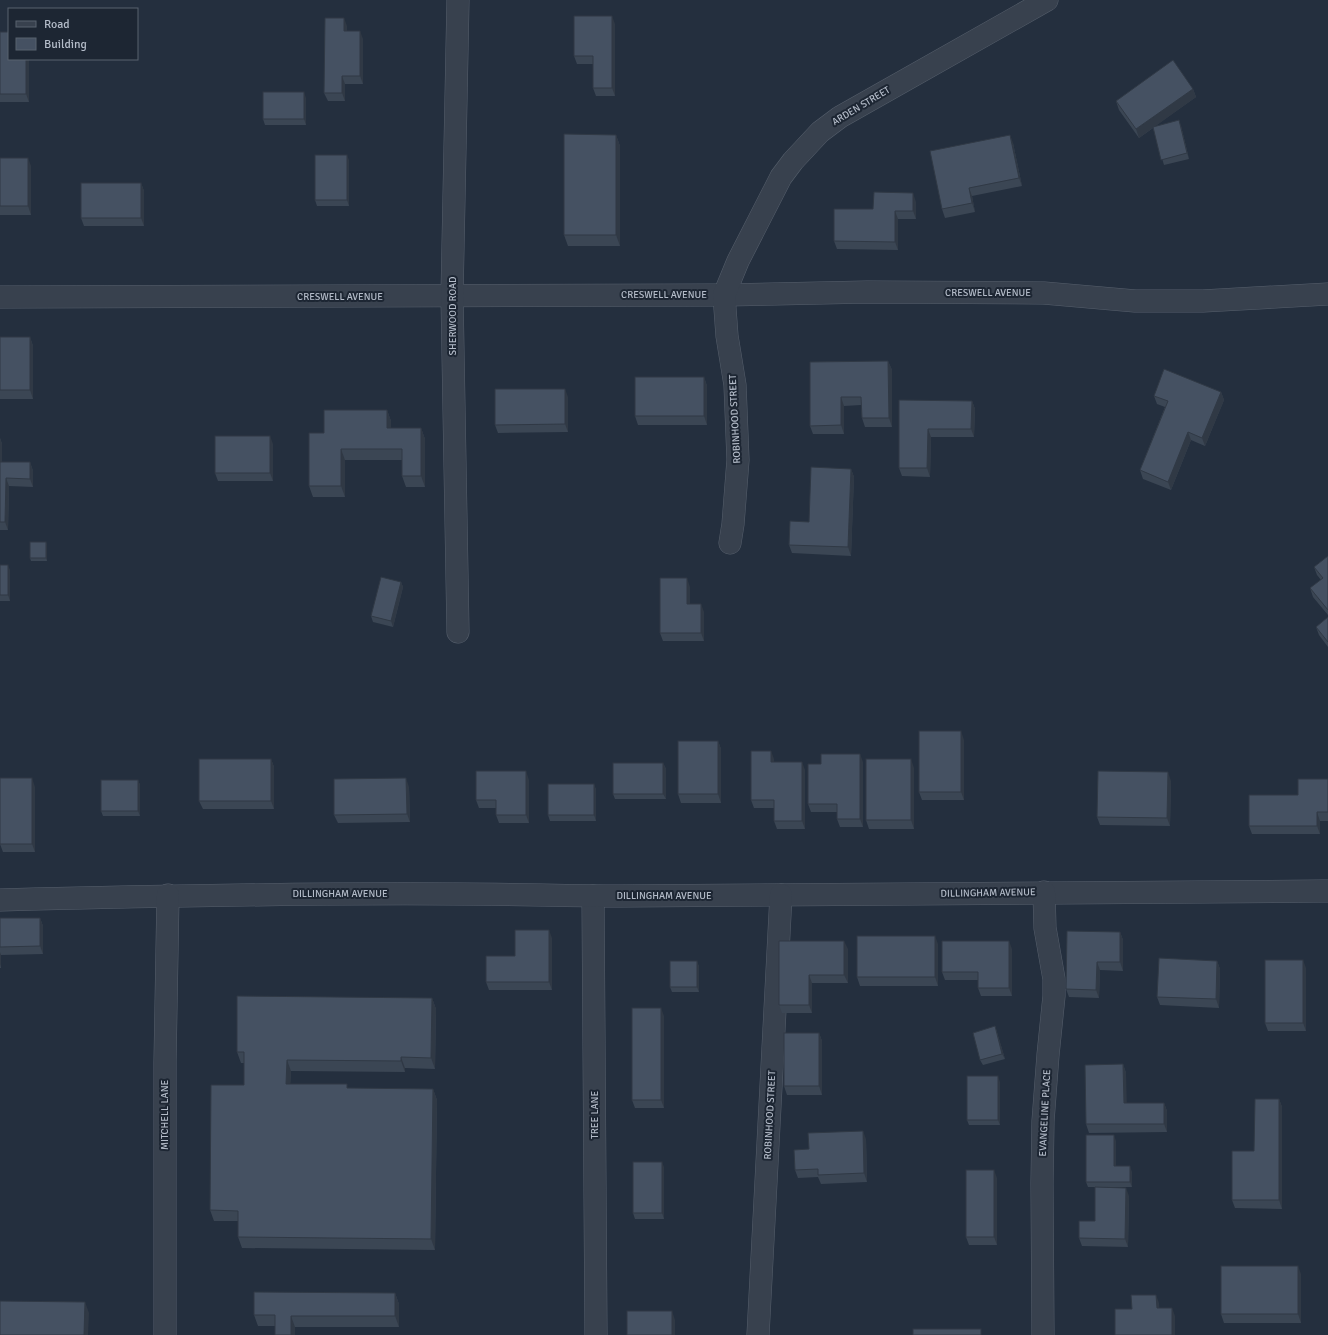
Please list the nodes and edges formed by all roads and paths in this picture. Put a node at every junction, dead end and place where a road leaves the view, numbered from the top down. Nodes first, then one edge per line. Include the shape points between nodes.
1 (458, 0) edge
2 (1047, 0) edge
3 (1328, 294) edge
4 (724, 295) junction
5 (452, 296) junction
6 (0, 297) edge
7 (730, 543) dead end
8 (458, 632) dead end
9 (1328, 891) edge
10 (1044, 892) junction
11 (168, 895) junction
12 (781, 895) junction
13 (593, 896) junction
14 (0, 900) edge
15 (165, 1335) edge
16 (596, 1335) edge
17 (758, 1335) edge
18 (1043, 1335) edge

1 - 5 street, SHERWOOD ROAD
2 - 4 street, ARDEN STREET via 840,117 820,132 781,177 738,261
3 - 4 street, CRESWELL AVENUE via 1203,301 1135,301 1036,293 867,292
4 - 5 street, CRESWELL AVENUE
4 - 7 street, ROBINHOOD STREET via 735,385 738,460
5 - 6 street, CRESWELL AVENUE
5 - 8 street, SHERWOOD ROAD
9 - 10 street, DILLINGHAM AVENUE
10 - 12 street, DILLINGHAM AVENUE
10 - 18 street, EVANGELINE PLACE via 1045,928 1054,978 1054,996 1043,1121
11 - 13 street, DILLINGHAM AVENUE
11 - 14 street, DILLINGHAM AVENUE
11 - 15 street, MITCHELL LANE
12 - 13 street, DILLINGHAM AVENUE
12 - 17 street, ROBINHOOD STREET
13 - 16 street, TREE LANE

